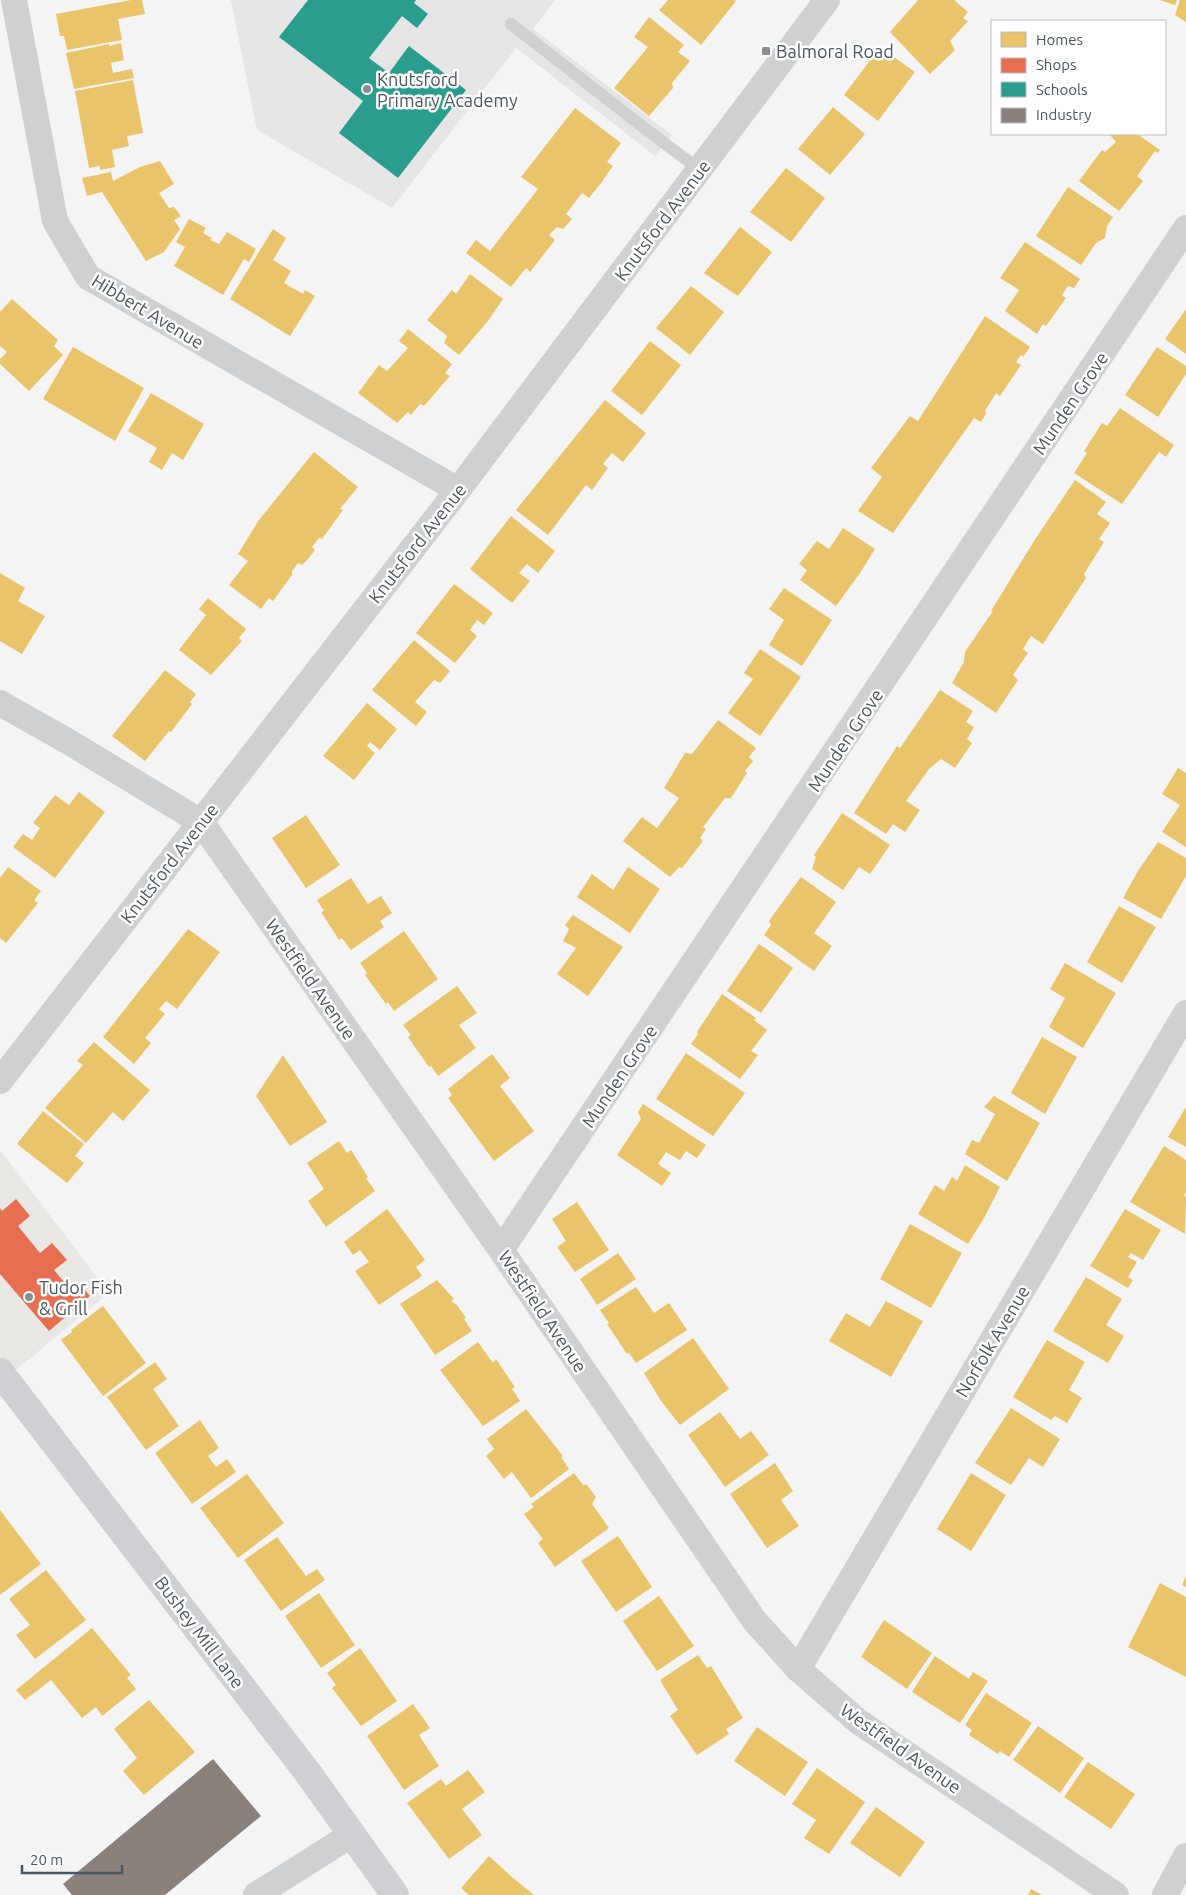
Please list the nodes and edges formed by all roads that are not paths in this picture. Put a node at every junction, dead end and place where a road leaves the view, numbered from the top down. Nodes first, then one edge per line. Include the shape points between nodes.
1 (14, 0) edge
2 (827, 0) edge
3 (511, 24) dead end
4 (700, 170) junction
5 (1186, 228) edge
6 (458, 490) junction
7 (0, 703) edge
8 (201, 822) junction
9 (1186, 1013) edge
10 (0, 1080) edge
11 (501, 1250) junction
12 (0, 1372) edge
13 (798, 1669) junction
14 (351, 1835) junction
15 (1186, 1856) edge
16 (256, 1895) edge
17 (395, 1895) edge
18 (1116, 1895) edge
19 (1165, 1895) edge

1 - 6 street, Hibbert Avenue via 55,221 88,277
2 - 4 street, Knutsford Avenue
3 - 4 lane
4 - 6 street, Knutsford Avenue
5 - 11 street, Munden Grove
6 - 8 street, Knutsford Avenue
7 - 8 street, Westfield Avenue
8 - 10 street, Knutsford Avenue
8 - 11 street, Westfield Avenue
9 - 13 street, Norfolk Avenue
11 - 13 street, Westfield Avenue via 754,1620
12 - 14 street, Bushey Mill Lane via 308,1773
13 - 18 street, Westfield Avenue via 859,1722
14 - 16 street
14 - 17 street, Bushey Mill Lane
15 - 19 street

